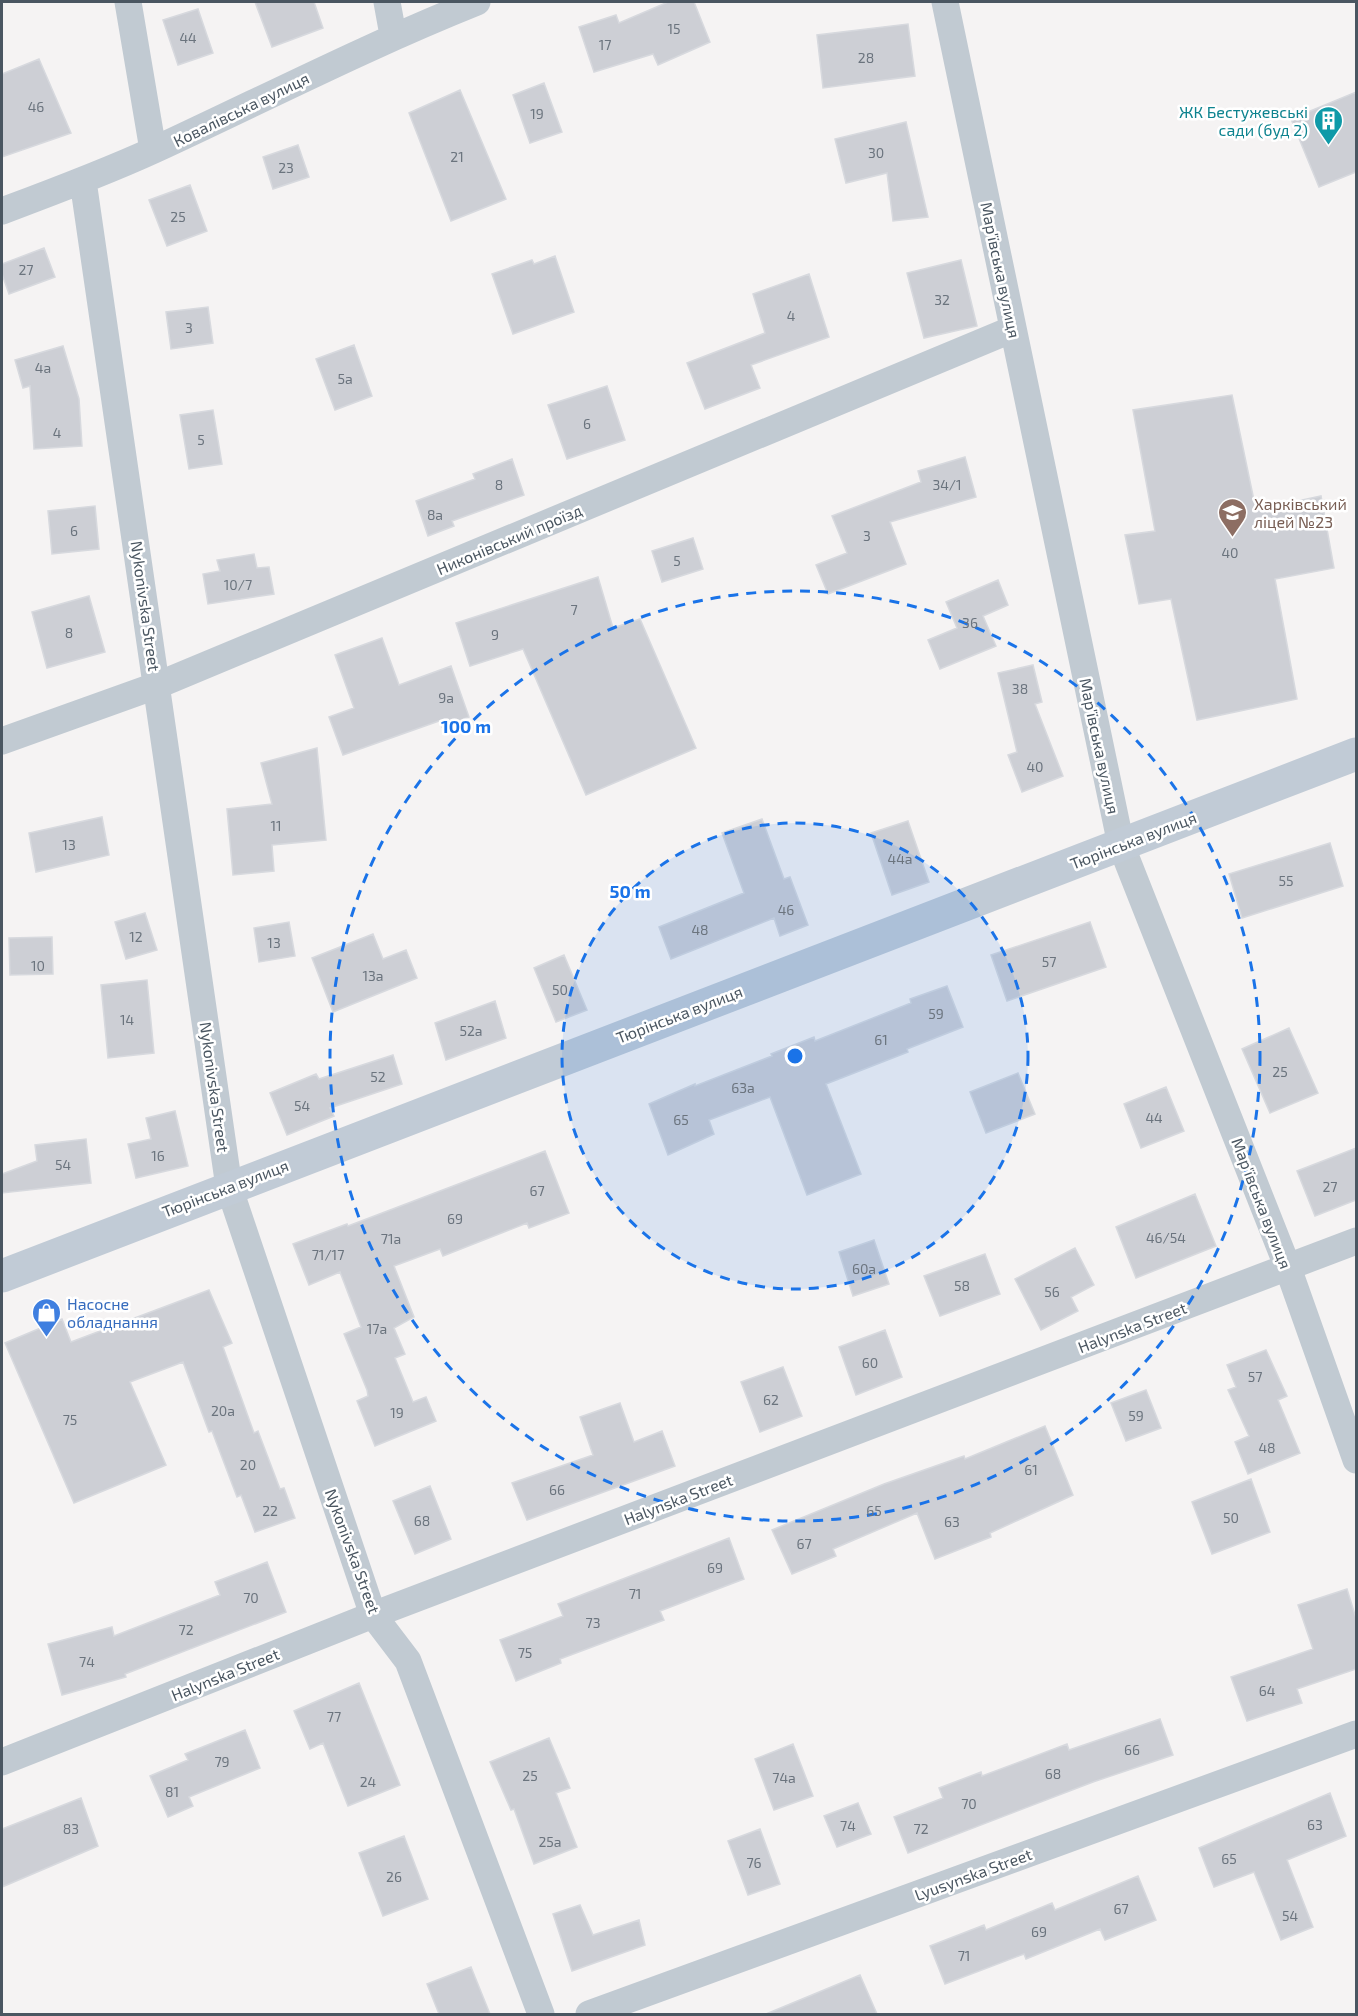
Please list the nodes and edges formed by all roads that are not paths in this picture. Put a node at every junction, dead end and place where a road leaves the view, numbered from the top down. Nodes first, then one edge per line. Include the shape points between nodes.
1 (128, 2) edge
2 (387, 2) edge
3 (477, 2) edge
4 (945, 2) edge
5 (393, 35) junction
6 (153, 150) junction
7 (84, 181) junction
8 (2, 211) edge
9 (1013, 329) junction
10 (158, 685) junction
11 (2, 741) edge
12 (1356, 754) edge
13 (1121, 845) junction
14 (229, 1187) junction
15 (1356, 1241) edge
16 (1288, 1268) junction
17 (2, 1276) edge
18 (1356, 1460) edge
19 (373, 1615) junction
20 (1356, 1734) edge
21 (2, 1762) edge
22 (541, 2014) edge
23 (589, 2014) edge

1 - 6 street
2 - 5 street
3 - 5 street, Ковалівська вулиця
4 - 9 street, Мар'ївська вулиця
5 - 6 street, Ковалівська вулиця
6 - 7 street, Ковалівська вулиця
7 - 8 street, Ковалівська вулиця
7 - 10 street, Nykonivska Street
9 - 10 street, Никонівський проїзд
9 - 13 street, Мар'ївська вулиця
10 - 11 street, Никонівський проїзд
10 - 14 street, Nykonivska Street
12 - 13 main road, Тюрінська вулиця
13 - 14 main road, Тюрінська вулиця
13 - 16 street, Мар'ївська вулиця
14 - 17 main road, Тюрінська вулиця
14 - 19 street, Nykonivska Street
15 - 16 street, Halynska Street
16 - 18 street, Мар'ївська вулиця
16 - 19 street, Halynska Street
19 - 21 street, Halynska Street
19 - 22 street, Nykonivska Street via 408,1661
20 - 23 street, Lyusynska Street

